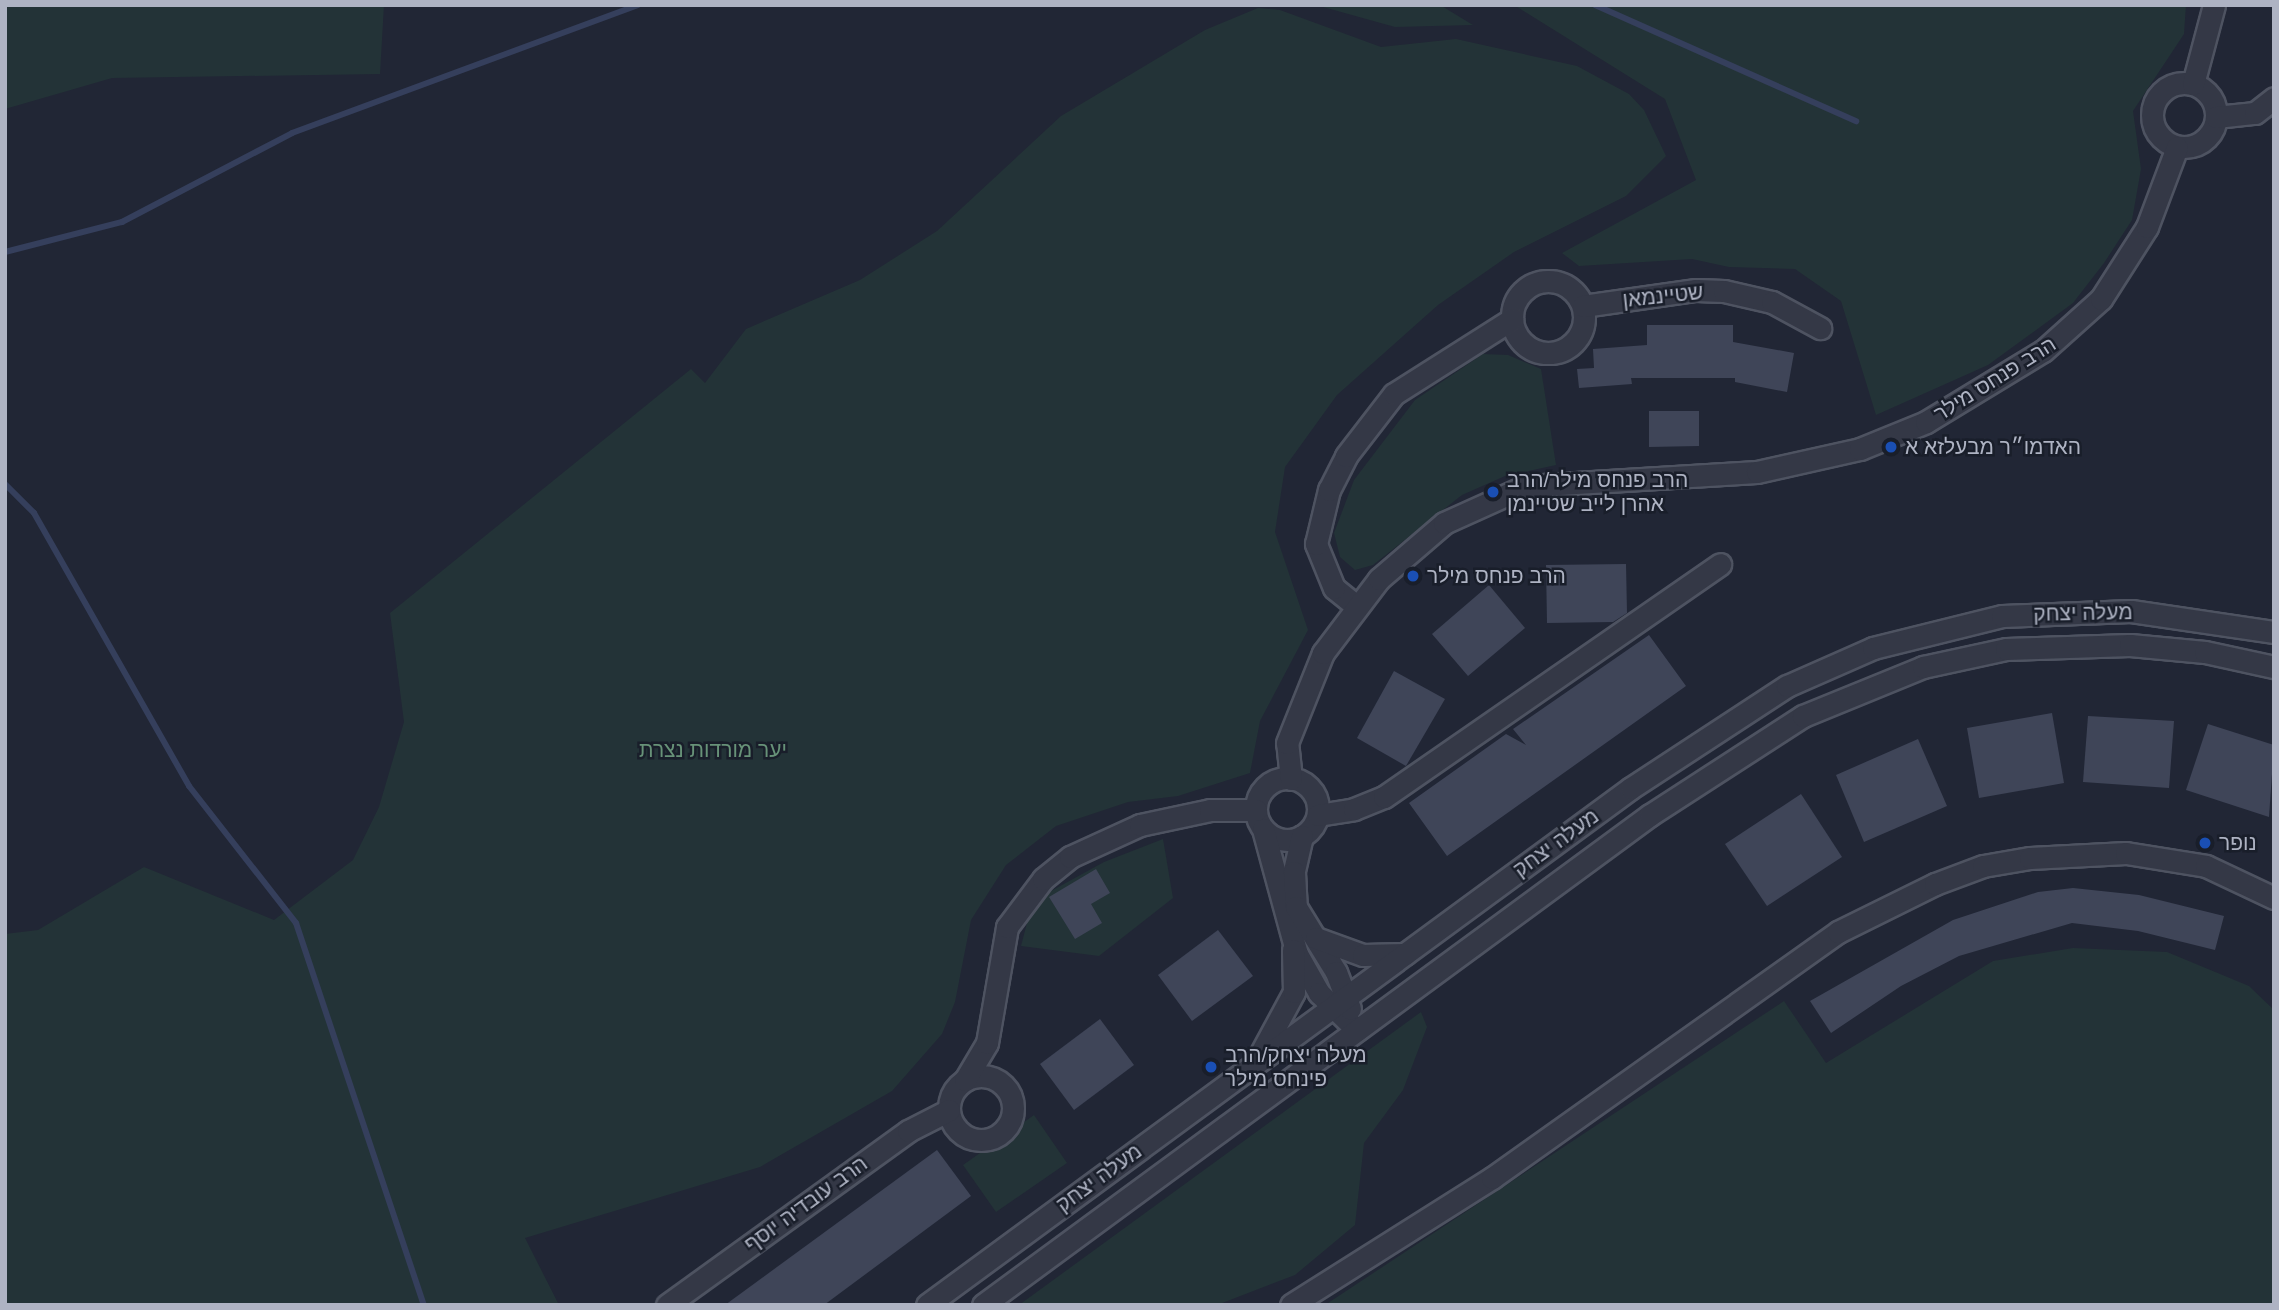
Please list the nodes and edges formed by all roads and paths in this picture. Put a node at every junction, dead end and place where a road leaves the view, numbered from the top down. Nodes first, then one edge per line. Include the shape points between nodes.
1 (2214, 5) edge
2 (2193, 85) junction
3 (2274, 99) edge
4 (2216, 117) junction
5 (2177, 147) junction
6 (1583, 306) junction
7 (1512, 319) junction
8 (1820, 328) dead end
9 (1720, 564) dead end
10 (1355, 605) junction
11 (2274, 632) edge
12 (2274, 667) edge
13 (1292, 779) junction
14 (1318, 815) junction
15 (1259, 819) junction
16 (1302, 836) junction
17 (2274, 898) edge
18 (1300, 933) junction
19 (1405, 954) junction
20 (1339, 1002) junction
21 (991, 1025) junction
22 (1357, 1030) junction
23 (1253, 1065) junction
24 (965, 1080) junction
25 (1004, 1086) junction
26 (949, 1110) junction
27 (667, 1305) edge
28 (927, 1305) edge
29 (983, 1305) edge
30 (1292, 1305) edge

1 - 2 street
2 - 4 street via 2210,96
2 - 5 street via 2171,86 2152,111 2156,132
3 - 4 street via 2255,113
4 - 5 street via 2199,144
5 - 10 street, הרב פנחס מילר via 2147,227 2109,289 2072,330 1987,388 1926,422 1808,463 1696,480 1566,480 1526,486 1444,523 1413,546
6 - 7 street via 1567,286 1541,282 1520,295
6 - 7 street via 1582,331 1566,349 1554,353 1528,347
6 - 8 street, שטיינמאן via 1724,291 1772,302
7 - 10 street via 1474,338 1394,394 1346,456 1329,490 1316,544 1334,588
9 - 14 street via 1384,797 1354,809
10 - 13 street, הרב פנחס מילר via 1304,692 1287,743
11 - 19 street, מעלה יצחק via 2177,614 2055,612 1967,622 1873,648 1787,686 1718,728
12 - 22 street, מעלה יצחק via 2173,648 2046,646 1923,667 1847,694 1773,733 1698,782
13 - 14 street via 1314,794
13 - 15 street via 1267,785
14 - 16 street
15 - 16 street via 1287,841
15 - 18 street
15 - 21 street via 1210,810 1140,825 1061,864 1024,900 1007,927
16 - 18 street via 1295,888
17 - 30 street via 2206,866 2126,853 2030,858 1983,866 1935,884 1838,932 1492,1178
18 - 19 street via 1340,950
18 - 20 street via 1309,978
18 - 23 street via 1294,992
19 - 20 street, מעלה יצחק
20 - 22 street
20 - 23 street, מעלה יצחק
21 - 24 street
21 - 25 street
22 - 29 street, מעלה יצחק
23 - 28 street, מעלה יצחק
24 - 25 street via 986,1076
24 - 26 street via 951,1095
25 - 26 street via 1012,1115 991,1138 961,1133
26 - 27 street, הרב עובדיה יוסף via 908,1130

